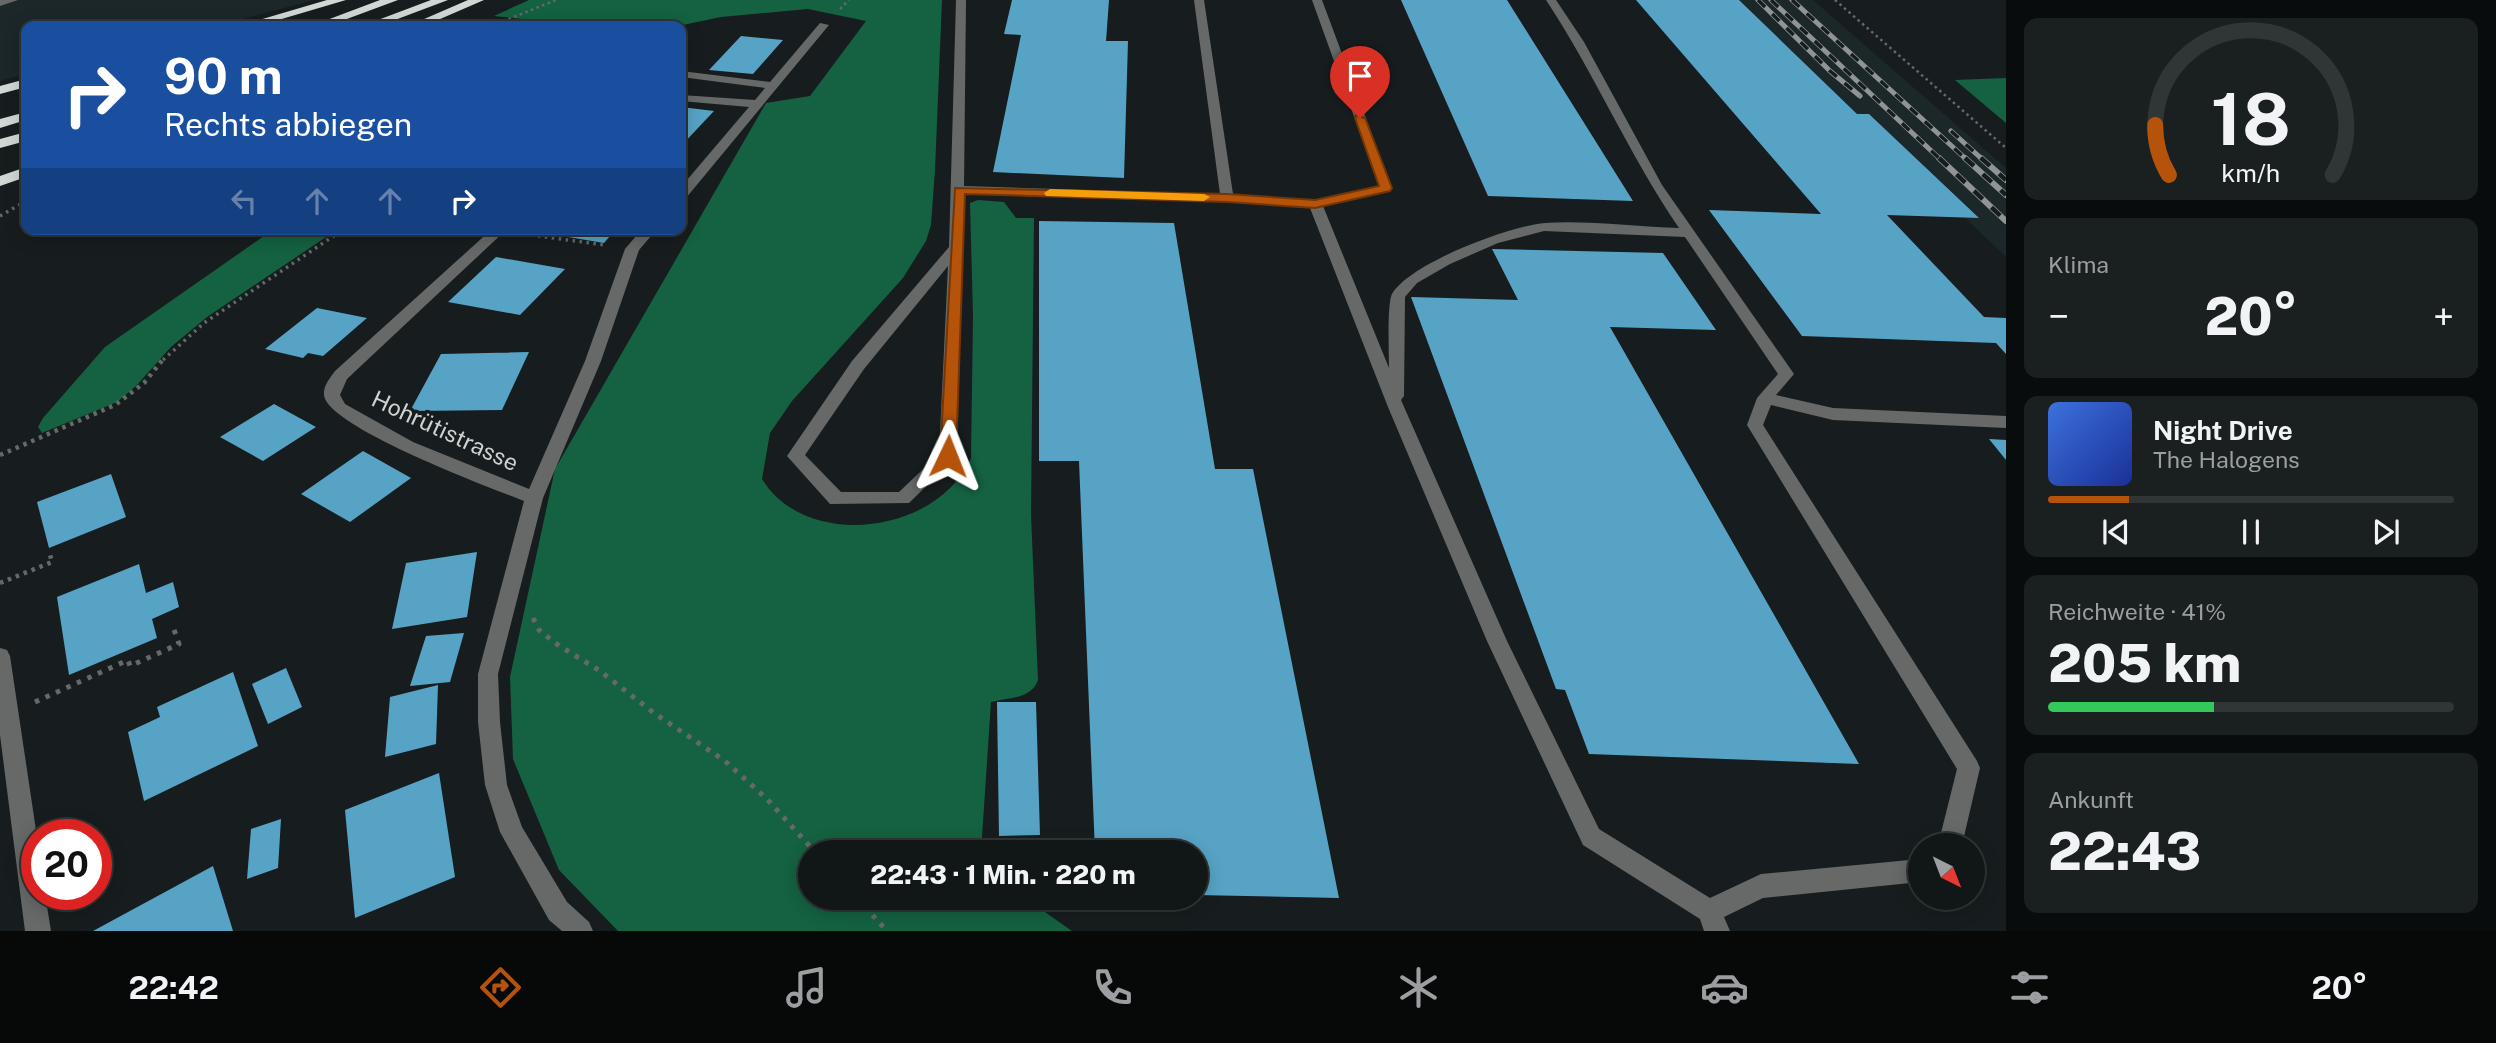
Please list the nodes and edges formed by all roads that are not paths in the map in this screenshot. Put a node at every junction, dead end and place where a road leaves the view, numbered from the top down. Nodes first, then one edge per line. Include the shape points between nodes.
1 (13, 0) edge
2 (340, 0) edge
3 (392, 0) edge
4 (442, 0) edge
5 (478, 0) edge
6 (961, 0) edge
7 (1199, 0) edge
8 (1317, 0) edge
9 (1551, 0) edge
10 (0, 3) edge
11 (263, 21) edge
12 (331, 21) edge
13 (382, 21) edge
14 (426, 21) edge
15 (824, 25) dead end
16 (686, 75) edge
17 (21, 84) edge
18 (774, 86) junction
19 (0, 90) edge
20 (686, 98) edge
21 (760, 104) junction
22 (21, 118) edge
23 (0, 124) edge
24 (21, 138) edge
25 (0, 144) edge
26 (21, 174) edge
27 (0, 181) edge
28 (686, 186) edge
29 (960, 190) junction
30 (1227, 198) junction
31 (1315, 204) junction
32 (1689, 233) junction
33 (494, 235) edge
34 (645, 235) edge
35 (957, 247) junction
36 (1765, 398) junction
37 (1396, 407) junction
38 (2006, 422) edge
39 (534, 498) junction
40 (0, 656) edge
41 (1953, 833) edge
42 (1908, 871) edge
43 (1713, 921) edge
44 (38, 931) edge
45 (580, 931) edge

1 - 10 street
2 - 11 highway
3 - 12 highway
4 - 13 highway
5 - 14 highway
6 - 29 street
7 - 30 street
8 - 31 street via 1386,188
9 - 32 street via 1579,42 1656,185
15 - 18 street
16 - 18 street
17 - 19 highway
18 - 21 street
20 - 21 street
21 - 28 street
22 - 23 highway
24 - 25 highway
26 - 27 highway
29 - 30 street
29 - 35 street
30 - 31 street
31 - 37 street
32 - 36 street via 1786,374
32 - 37 street via 1544,227 1493,240 1412,280 1398,296
33 - 39 street, Hohrütistrasse via 341,375 331,389 331,399 407,446
34 - 39 street, Hohrütistrasse via 632,249 593,361
35 - 35 street via 948,456 903,498 836,499 796,456 858,365
36 - 38 street via 1833,414
36 - 41 street via 1755,425 1969,768
37 - 43 street via 1497,641 1591,837
39 - 45 street, Hohrütistrasse via 488,674 489,722 496,785 512,832 558,911
40 - 44 street
42 - 43 street via 1761,886

